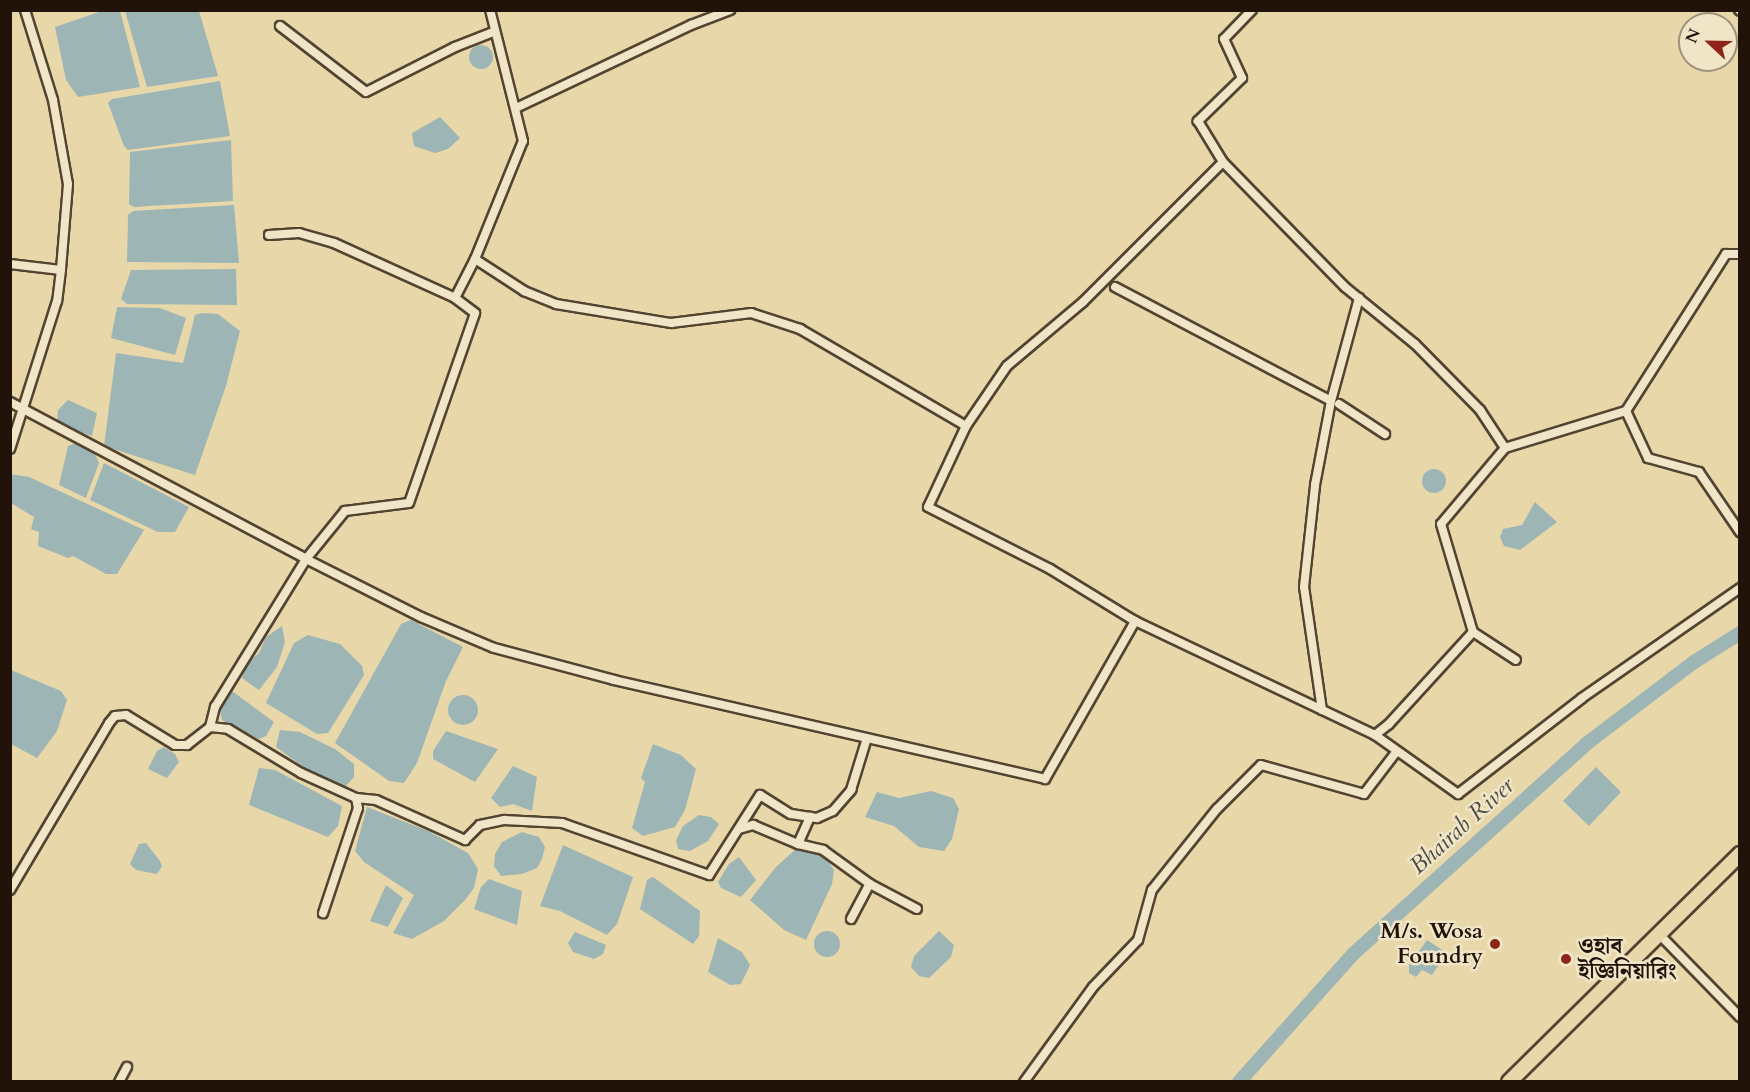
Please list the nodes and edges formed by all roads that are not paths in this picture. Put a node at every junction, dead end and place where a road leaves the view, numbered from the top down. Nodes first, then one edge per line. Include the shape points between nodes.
1 (25, 10) edge
2 (490, 10) edge
3 (730, 10) edge
4 (1252, 10) edge
5 (280, 26) dead end
6 (493, 32) junction
7 (516, 108) junction
8 (1223, 162) junction
9 (269, 235) dead end
10 (1740, 254) edge
11 (475, 259) junction
12 (10, 264) edge
13 (61, 270) junction
14 (1115, 287) dead end
15 (455, 298) junction
16 (1359, 298) junction
17 (10, 402) edge
18 (1335, 403) junction
19 (23, 408) junction
20 (1626, 411) junction
21 (966, 426) junction
22 (1385, 434) dead end
23 (10, 448) edge
24 (1506, 448) junction
25 (1740, 532) edge
26 (306, 559) junction
27 (1740, 588) edge
28 (1135, 621) junction
29 (1473, 632) junction
30 (1516, 660) dead end
31 (1322, 710) junction
32 (210, 727) junction
33 (1375, 735) junction
34 (867, 738) junction
35 (1397, 751) junction
36 (356, 798) junction
37 (810, 817) junction
38 (739, 829) junction
39 (798, 844) junction
40 (1740, 854) edge
41 (870, 884) junction
42 (10, 890) edge
43 (917, 909) dead end
44 (323, 913) dead end
45 (851, 920) dead end
46 (1656, 932) junction
47 (1740, 1017) edge
48 (127, 1067) dead end
49 (119, 1082) edge
50 (1024, 1082) edge
51 (1509, 1082) edge

1 - 13 street via 53,100 68,184
2 - 6 street
3 - 7 street
4 - 8 street via 1224,39 1242,78 1198,121
5 - 6 street via 366,92
6 - 7 street
7 - 11 street via 523,141
8 - 16 street
8 - 21 street via 1083,302 1007,366
9 - 15 street via 299,233 334,243
10 - 20 street via 1726,254
11 - 15 street
11 - 21 street via 524,291 556,304 671,323 751,313 800,329
12 - 13 street
13 - 19 street via 57,301
14 - 18 street
15 - 26 street via 475,313 409,503 345,511
16 - 18 street
16 - 24 street via 1415,345 1480,410
17 - 19 street
18 - 22 street
18 - 31 street via 1315,485 1305,587
19 - 23 street
19 - 26 street
20 - 24 street
20 - 25 street via 1648,458 1699,472
21 - 28 street via 928,507 1050,569
24 - 29 street via 1441,524
26 - 32 street via 215,707
26 - 34 street via 421,617 494,648
27 - 35 street via 1582,698 1458,794
28 - 31 street
28 - 34 street via 1046,778
29 - 30 street
29 - 33 street
31 - 33 street
32 - 36 street via 228,729 301,773
32 - 42 street via 187,745 176,745 126,715 115,716
33 - 35 street
34 - 37 street via 851,790 833,811
35 - 50 street via 1364,794 1262,765 1217,809 1152,890 1138,940 1093,987
36 - 38 street via 376,800 465,840 480,825 504,820 562,823 709,875
36 - 44 street via 358,808
37 - 38 street via 791,814 760,795
37 - 39 street
38 - 39 street via 753,825
39 - 41 street via 823,850
40 - 46 highway
41 - 43 street
41 - 45 street
46 - 47 street
46 - 51 highway
48 - 49 street

